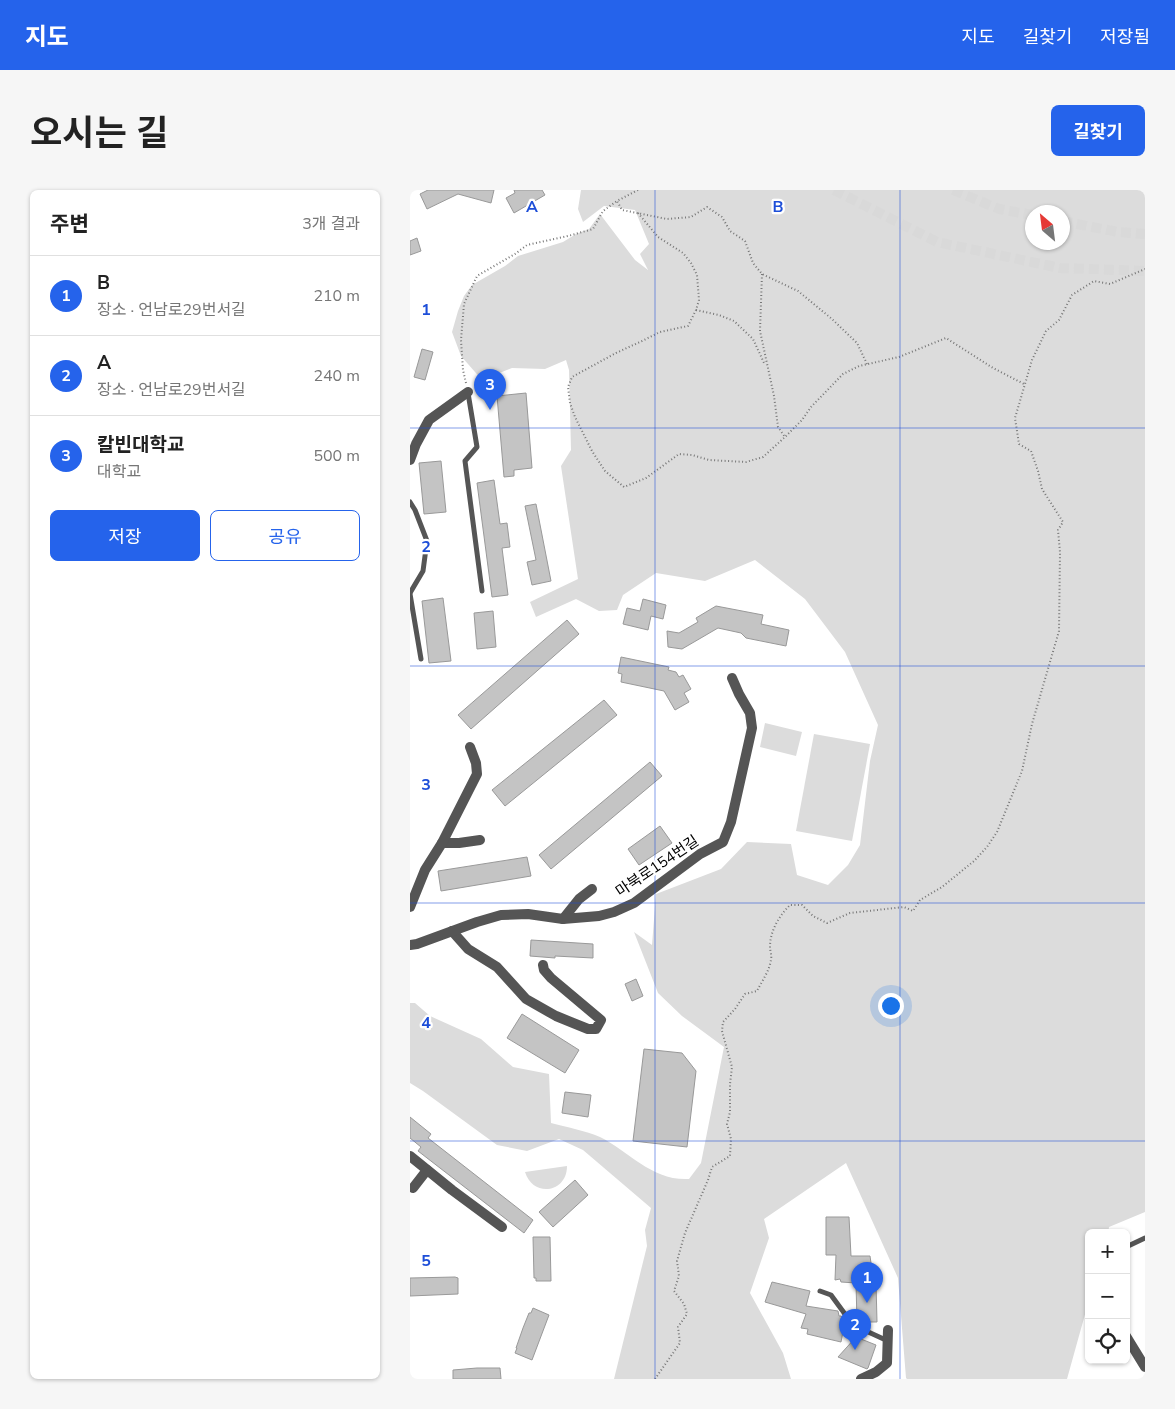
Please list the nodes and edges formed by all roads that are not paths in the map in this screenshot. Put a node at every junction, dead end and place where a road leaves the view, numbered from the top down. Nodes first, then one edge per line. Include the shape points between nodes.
1 (468, 392) joint
2 (410, 460) edge
3 (410, 502) edge
4 (482, 591) dead end
5 (410, 593) edge
6 (421, 658) dead end
7 (732, 678) dead end
8 (470, 747) dead end
9 (480, 840) dead end
10 (442, 843) junction
11 (592, 889) dead end
12 (410, 907) edge
13 (563, 920) junction
14 (452, 931) junction
15 (410, 945) edge
16 (543, 965) dead end
17 (410, 1156) edge
18 (426, 1170) junction
19 (414, 1188) dead end
20 (502, 1227) dead end
21 (1145, 1238) edge
22 (1130, 1245) edge
23 (820, 1291) dead end
24 (888, 1330) dead end
25 (888, 1341) junction
26 (1130, 1343) edge
27 (1145, 1367) edge
28 (861, 1379) edge

1 - 2 street via 429,420
1 - 4 lane via 477,447 465,461
3 - 5 lane via 427,541 423,571
5 - 6 lane
7 - 13 street, 마북로154번길 via 750,713 752,728 731,822 723,842 614,912
8 - 10 street via 477,774
9 - 10 street
10 - 12 street via 425,870
11 - 13 street via 579,899
13 - 14 street, 마북로154번길 via 528,914 501,915
14 - 15 street, 마북로154번길
14 - 16 street via 468,949 497,967 526,999 556,1016 596,1029 601,1020 551,978
17 - 18 street
18 - 19 street
18 - 20 street
21 - 22 lane
23 - 25 lane via 831,1295 853,1325
24 - 25 street
25 - 28 street via 887,1363
26 - 27 street

